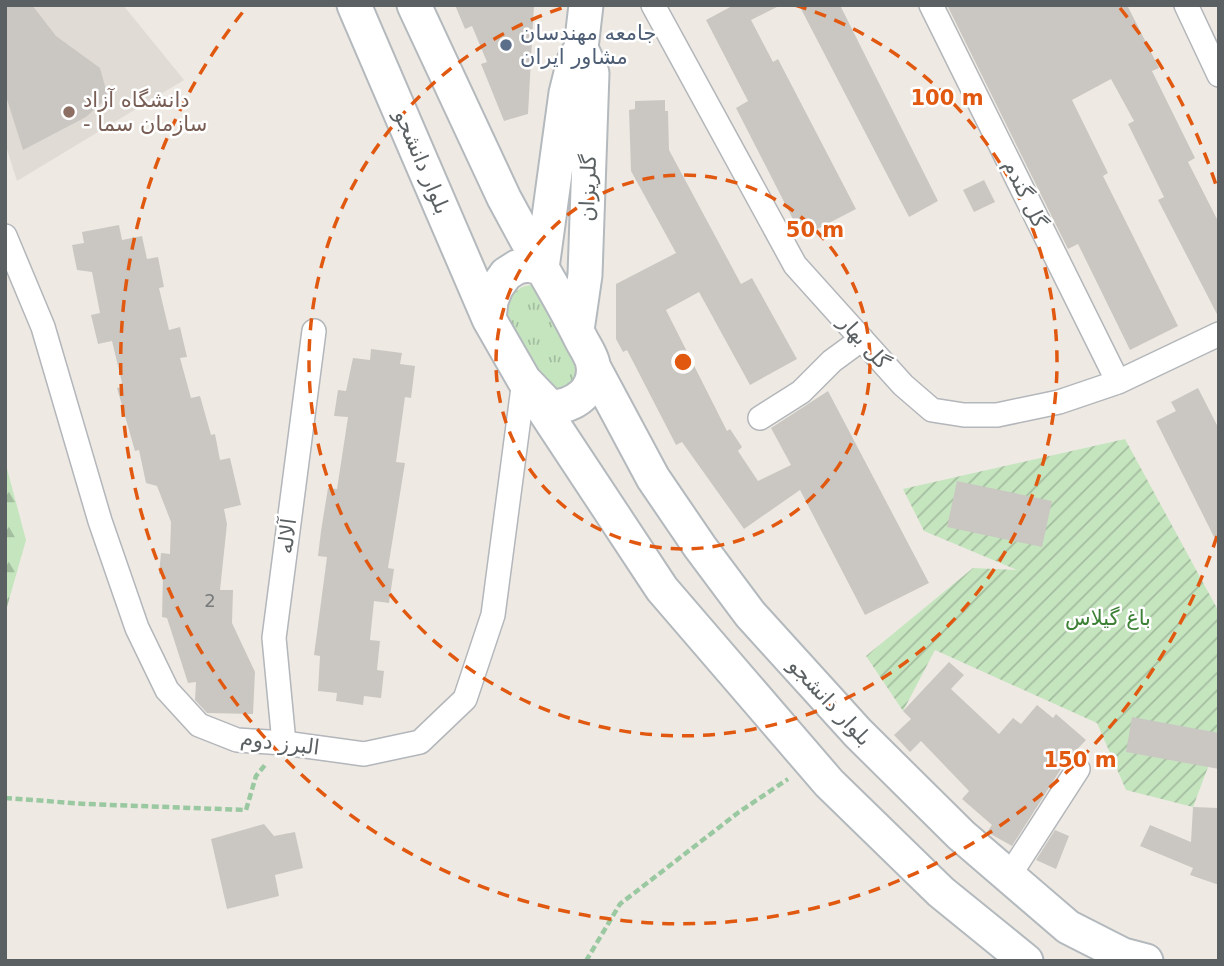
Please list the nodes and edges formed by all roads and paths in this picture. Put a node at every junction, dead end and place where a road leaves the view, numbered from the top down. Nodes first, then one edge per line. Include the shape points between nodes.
1 (354, 5) edge
2 (414, 5) edge
3 (586, 5) edge
4 (653, 5) edge
5 (931, 5) edge
6 (1186, 5) edge
7 (581, 48) junction
8 (1219, 75) edge
9 (5, 236) edge
10 (542, 268) junction
11 (489, 318) junction
12 (577, 330) junction
13 (314, 331) dead end
14 (1219, 334) edge
15 (862, 340) junction
16 (593, 366) junction
17 (524, 380) junction
18 (1118, 382) junction
19 (760, 418) dead end
20 (284, 743) junction
21 (812, 763) junction
22 (1078, 769) dead end
23 (5, 798) edge
24 (1009, 876) junction
25 (586, 961) edge
26 (1026, 961) edge
27 (1146, 961) edge

1 - 11 main road, بلوار دانشجو
2 - 10 main road via 503,198
3 - 7 main road, گلریزان
4 - 15 street, گل بهار via 795,265
5 - 18 street, گل گندم
6 - 8 street
7 - 10 main road, گلریزان via 566,93
7 - 12 main road, گلریزان via 592,73 585,275
9 - 20 street, البرز دوم via 43,327 137,628 167,690 199,726 237,740
10 - 11 main road via 527,265 506,274 491,301
10 - 12 main road, بلوار دانشجو
11 - 17 main road, بلوار دانشجو
12 - 16 main road, بلوار دانشجو
13 - 20 street, آلاله via 274,638
14 - 18 street, گل بهار
15 - 18 street, گل بهار via 932,410 997,415 1059,402
15 - 19 street via 801,392
16 - 17 main road via 581,398 563,407 550,407
16 - 24 main road, بلوار دانشجو via 653,478 750,614 858,733
17 - 20 street, البرز دوم via 493,615 465,699 420,742 364,754
17 - 21 main road via 662,589
20 - 23 path via 257,776 246,810
21 - 25 path via 739,812 620,904
21 - 26 main road via 941,892
22 - 24 street
24 - 27 main road, بلوار دانشجو via 1069,927 1123,955

